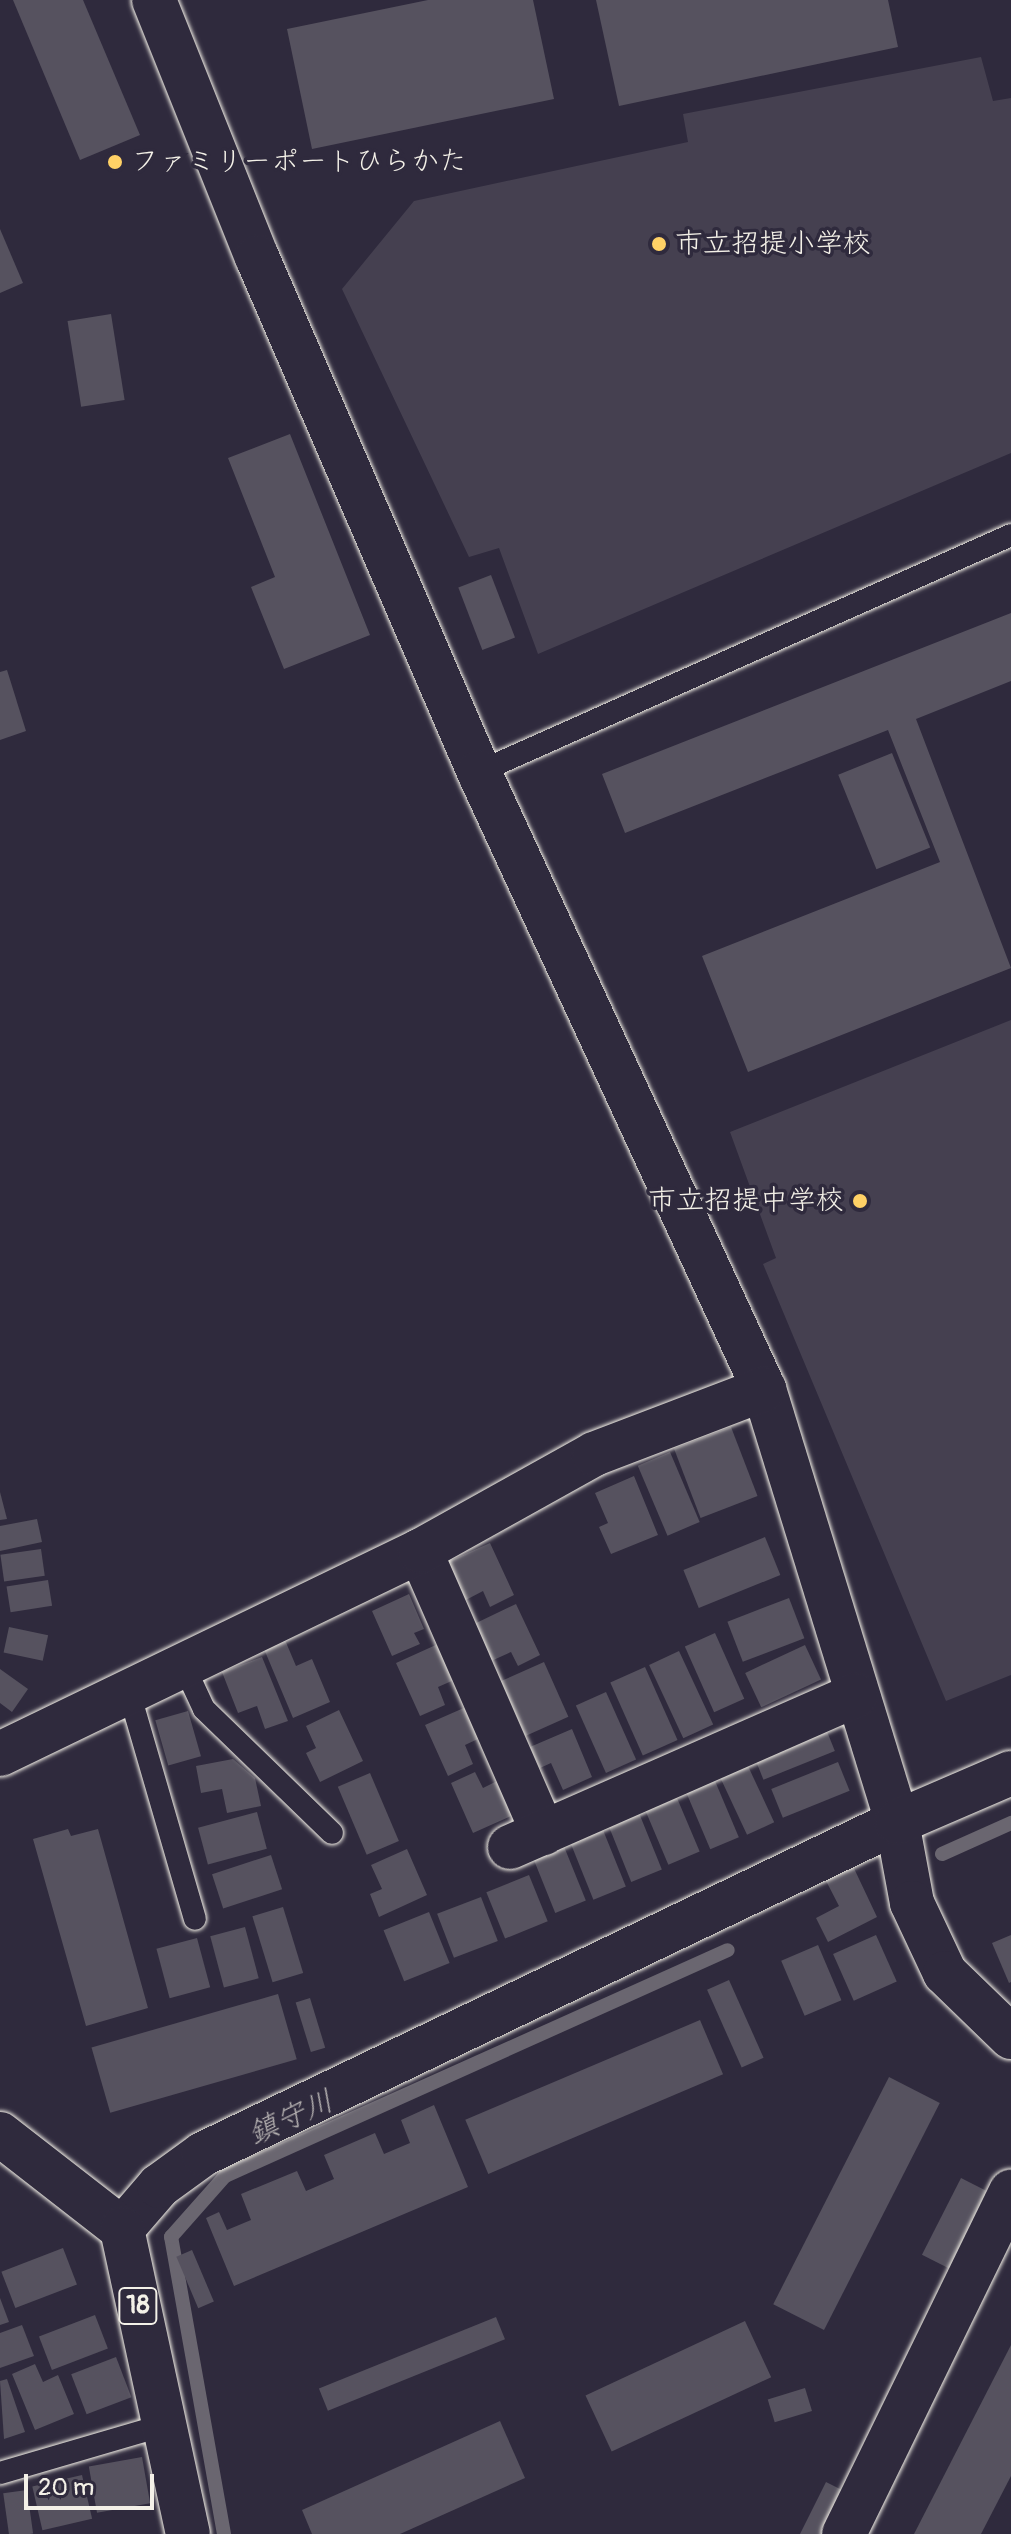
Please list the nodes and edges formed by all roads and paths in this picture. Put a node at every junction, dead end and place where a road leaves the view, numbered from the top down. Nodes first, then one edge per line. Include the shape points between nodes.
1 (154, 0) edge
2 (1011, 535) edge
3 (479, 772) junction
4 (764, 1389) junction
5 (420, 1551) junction
6 (184, 1666) junction
7 (129, 1692) junction
8 (856, 1695) junction
9 (0, 1754) edge
10 (1011, 1773) edge
11 (897, 1822) junction
12 (332, 1833) dead end
13 (195, 1919) dead end
14 (1011, 2037) edge
15 (0, 2134) edge
16 (1011, 2191) edge
17 (122, 2229) junction
18 (164, 2425) junction
19 (0, 2473) edge
20 (188, 2534) edge
21 (844, 2534) edge

1 - 3 street via 257,257
2 - 3 lane
3 - 4 street
4 - 5 street via 594,1454
4 - 8 street
5 - 6 street
5 - 8 street via 527,1840
6 - 7 street
6 - 12 lane via 204,1709
7 - 9 street
7 - 13 lane
8 - 11 street
10 - 11 street
11 - 14 street via 912,1903 945,1973
11 - 17 street via 203,2154 159,2186
15 - 17 street
16 - 21 street
17 - 18 street, 18
18 - 19 lane
18 - 20 street, 18

